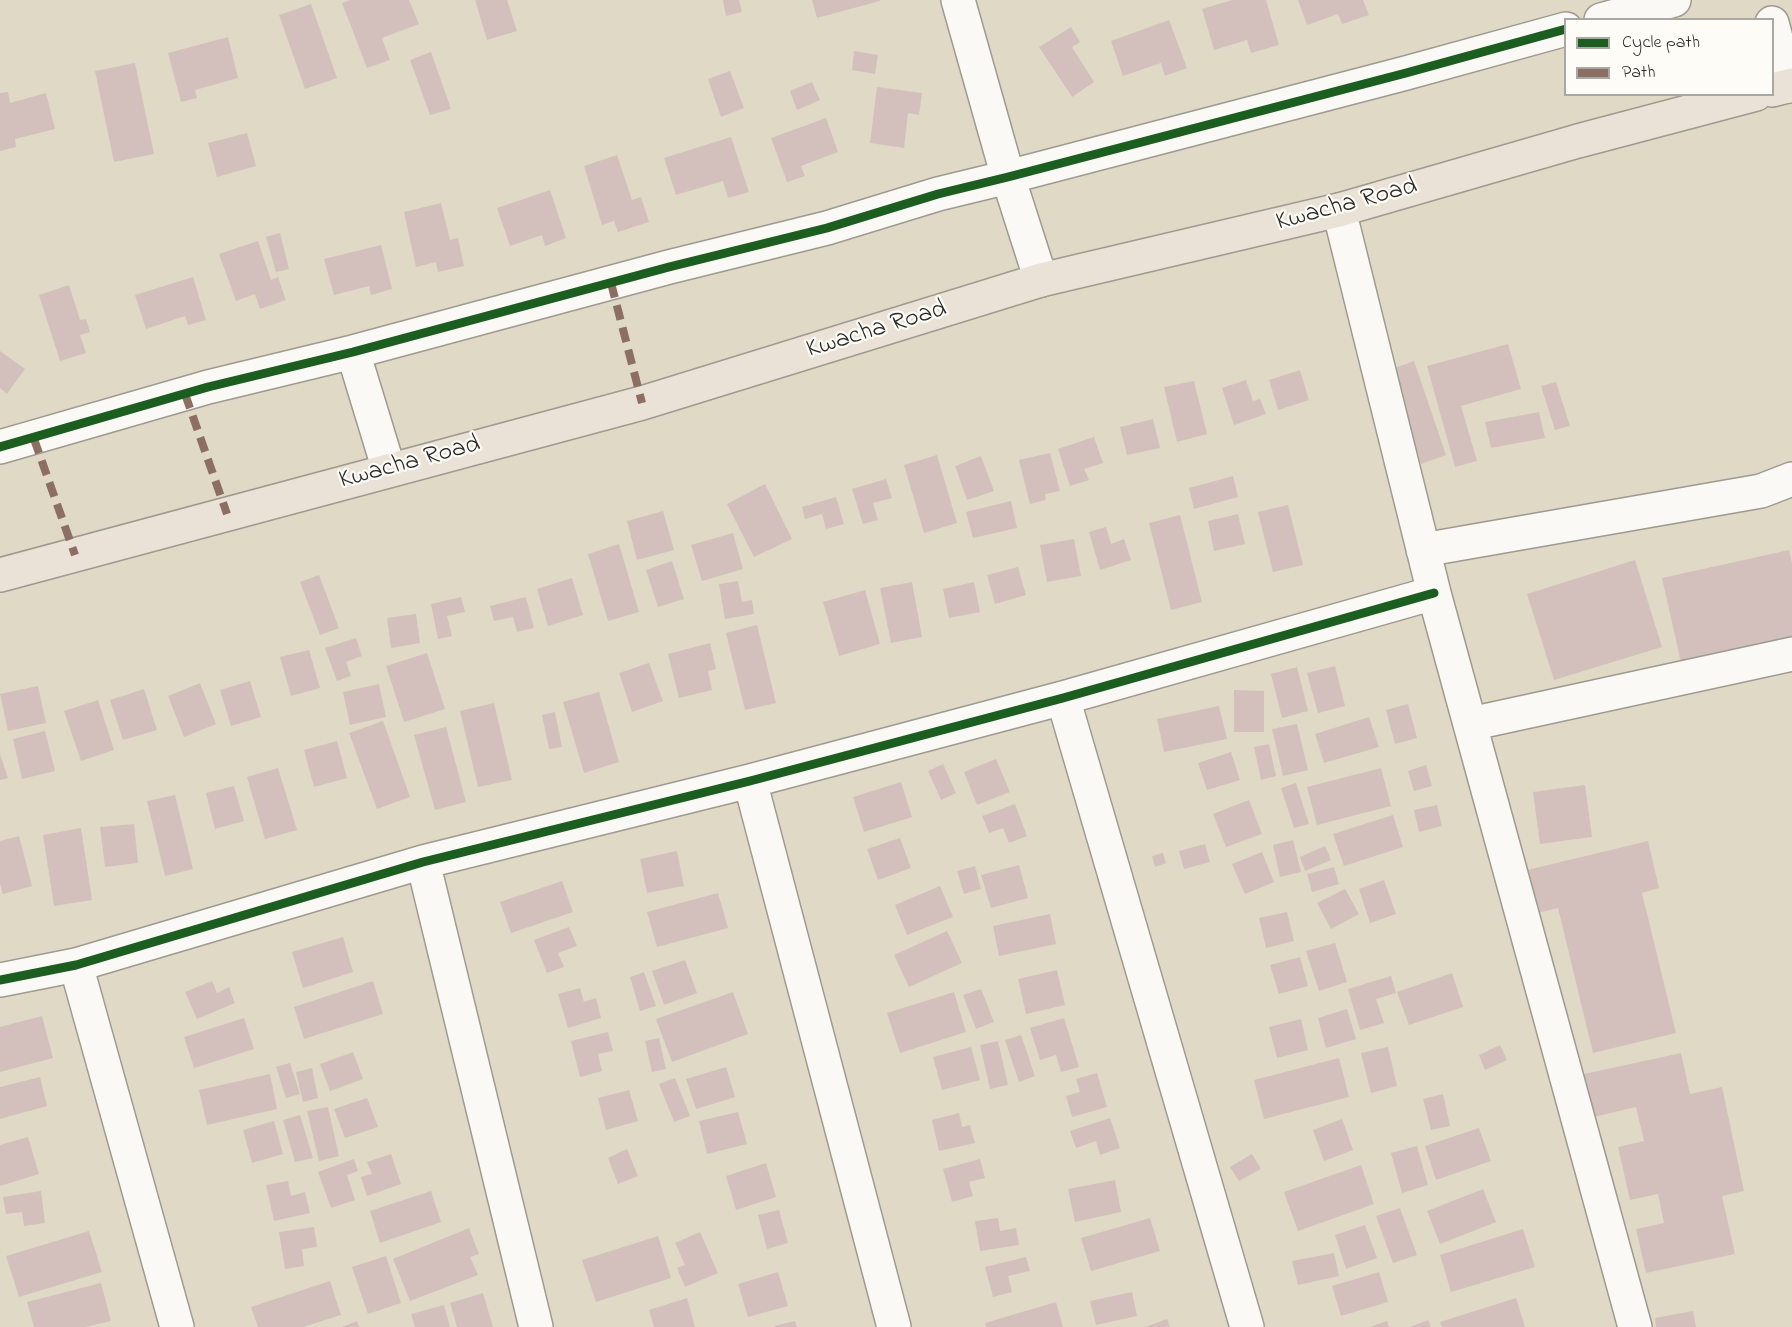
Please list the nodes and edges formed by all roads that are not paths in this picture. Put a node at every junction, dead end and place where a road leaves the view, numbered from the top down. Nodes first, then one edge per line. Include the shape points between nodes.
1 (958, 0) edge
2 (1674, 0) edge
3 (1766, 0) edge
4 (1608, 18) edge
5 (1771, 18) edge
6 (1564, 30) edge
7 (1774, 31) edge
8 (1785, 87) edge
9 (1748, 96) edge
10 (1008, 177) junction
11 (1339, 210) junction
12 (1041, 280) junction
13 (353, 351) junction
14 (0, 447) edge
15 (389, 470) junction
16 (1792, 479) edge
17 (1423, 550) junction
18 (0, 575) edge
19 (1434, 592) junction
20 (1792, 654) edge
21 (1063, 698) junction
22 (1470, 724) junction
23 (750, 781) junction
24 (423, 862) junction
25 (76, 965) junction
26 (0, 980) edge
27 (177, 1327) edge
28 (536, 1327) edge
29 (894, 1327) edge
30 (1246, 1327) edge
31 (1635, 1327) edge

1 - 10 street
2 - 4 street
3 - 5 street
6 - 10 street
7 - 8 street
9 - 11 main road, Kwacha Road
10 - 12 street
10 - 13 street
11 - 12 main road, Kwacha Road
11 - 17 street
12 - 15 main road, Kwacha Road via 642,403
13 - 14 street via 208,387
13 - 15 street
15 - 18 main road, Kwacha Road
16 - 17 street via 1761,491
17 - 19 street
19 - 21 street
19 - 22 street
20 - 22 street
21 - 23 street
21 - 30 street
22 - 31 street
23 - 24 street
23 - 29 street
24 - 25 street
24 - 28 street
25 - 26 street
25 - 27 street

